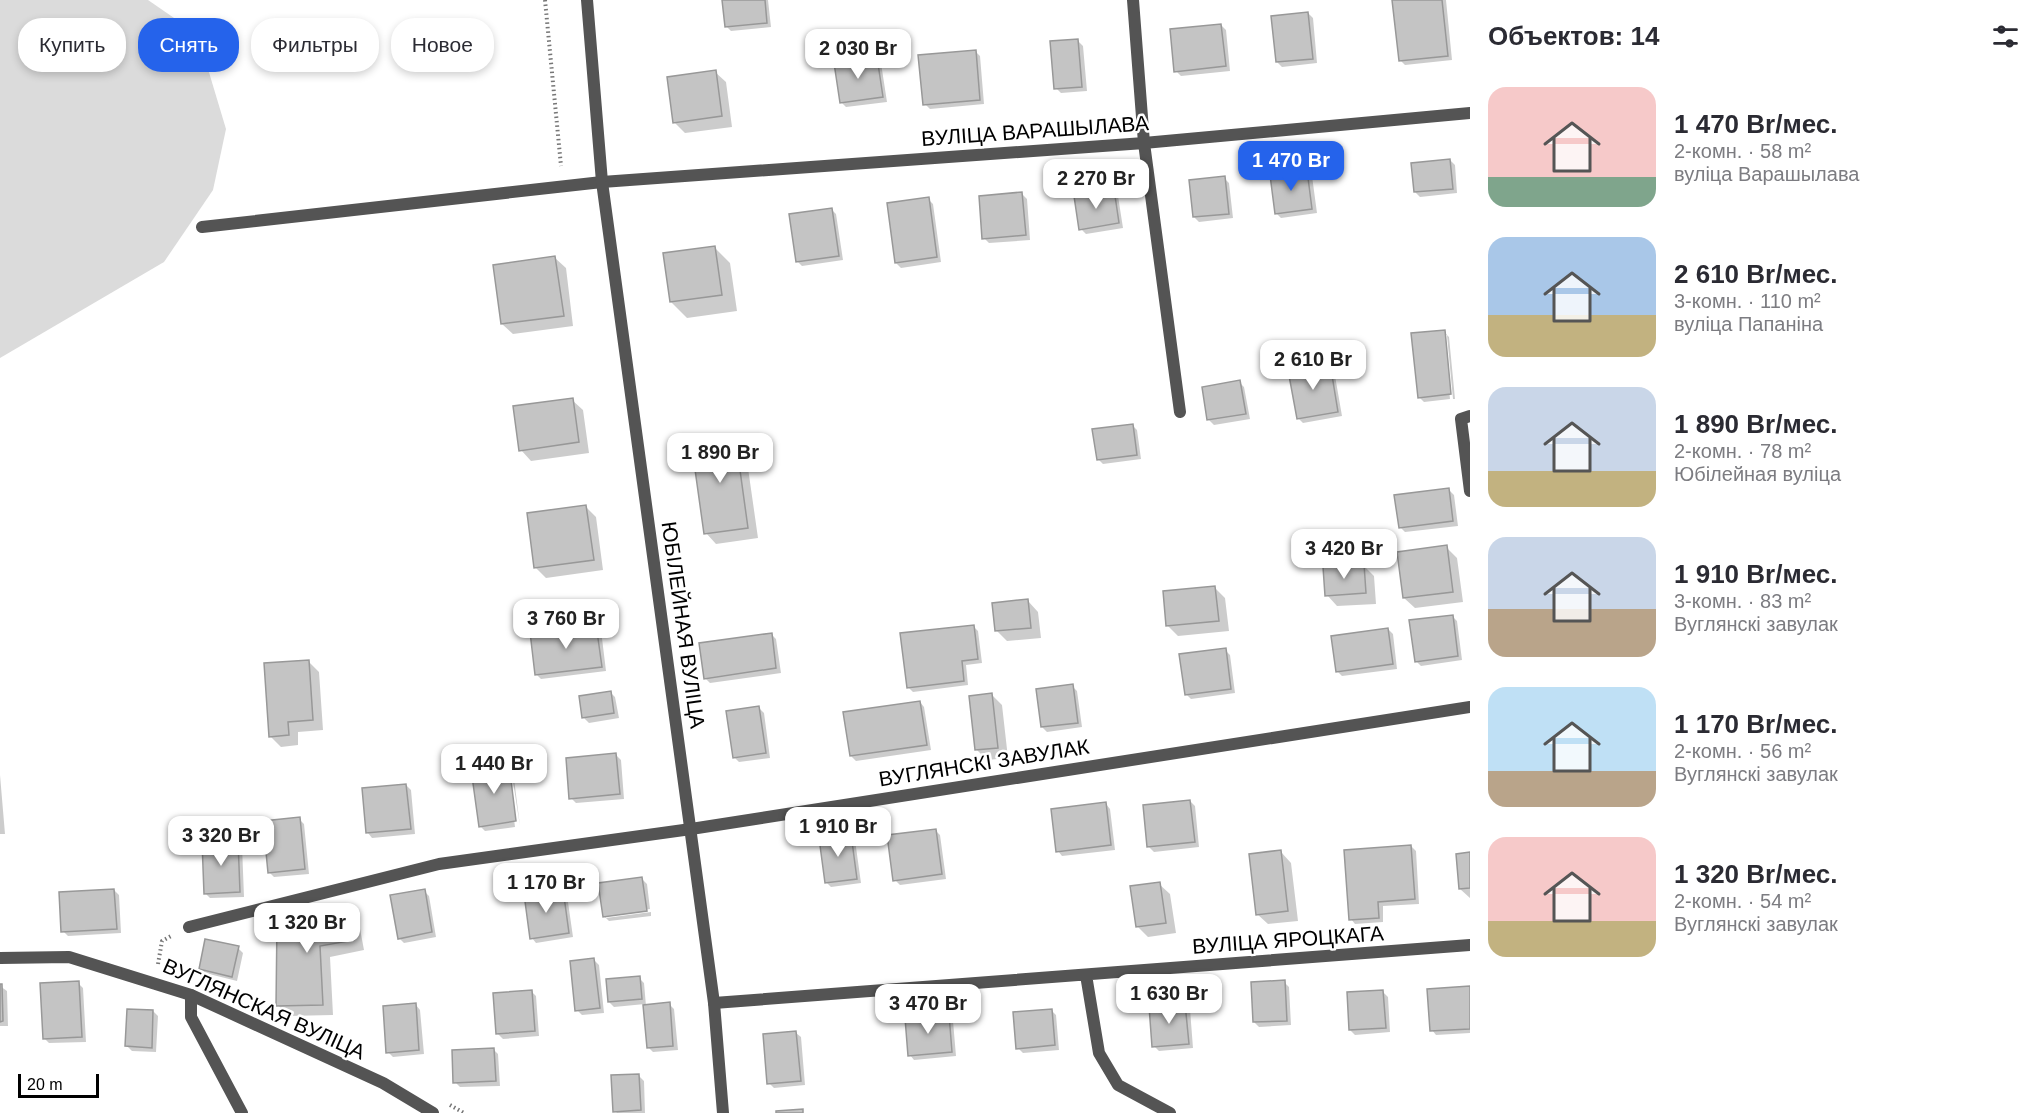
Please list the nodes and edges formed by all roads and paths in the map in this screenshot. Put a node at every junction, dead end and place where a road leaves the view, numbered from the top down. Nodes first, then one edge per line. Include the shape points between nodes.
1 (545, 0) edge
2 (587, 0) edge
3 (1132, 0) edge
4 (1470, 113) edge
5 (1144, 143) junction
6 (602, 182) junction
7 (563, 187) junction
8 (202, 227) dead end
9 (1180, 412) dead end
10 (1470, 416) edge
11 (1470, 491) edge
12 (1470, 707) edge
13 (691, 829) junction
14 (189, 927) joint
15 (1470, 945) edge
16 (0, 958) edge
17 (158, 964) dead end
18 (1086, 975) junction
19 (191, 995) junction
20 (714, 1003) junction
21 (242, 1113) edge
22 (433, 1113) edge
23 (723, 1113) edge
24 (1170, 1113) edge

1 - 7 path
2 - 6 street, ЮБІЛЕЙНАЯ ВУЛІЦА
3 - 5 street
4 - 5 street, ВУЛІЦА ВАРАШЫЛАВА
5 - 6 street, ВУЛІЦА ВАРАШЫЛАВА
5 - 9 street
6 - 7 street, ВУЛІЦА ВАРАШЫЛАВА
6 - 13 street, ЮБІЛЕЙНАЯ ВУЛІЦА
7 - 8 street, ВУЛІЦА ВАРАШЫЛАВА
10 - 11 street via 1461,419
12 - 13 street, ВУГЛЯНСКІ ЗАВУЛАК
13 - 14 street, ВУГЛЯНСКІ ЗАВУЛАК via 439,864
13 - 20 street, ЮБІЛЕЙНАЯ ВУЛІЦА
14 - 17 path via 162,941
15 - 18 street, ВУЛІЦА ЯРОЦКАГА
16 - 19 street, ВУГЛЯНСКАЯ ВУЛІЦА via 69,957
18 - 20 street, ВУЛІЦА ЯРОЦКАГА
18 - 24 street via 1099,1053 1118,1085
19 - 21 street via 191,1017
19 - 22 street, ВУГЛЯНСКАЯ ВУЛІЦА via 383,1083
20 - 23 street, ЮБІЛЕЙНАЯ ВУЛІЦА

